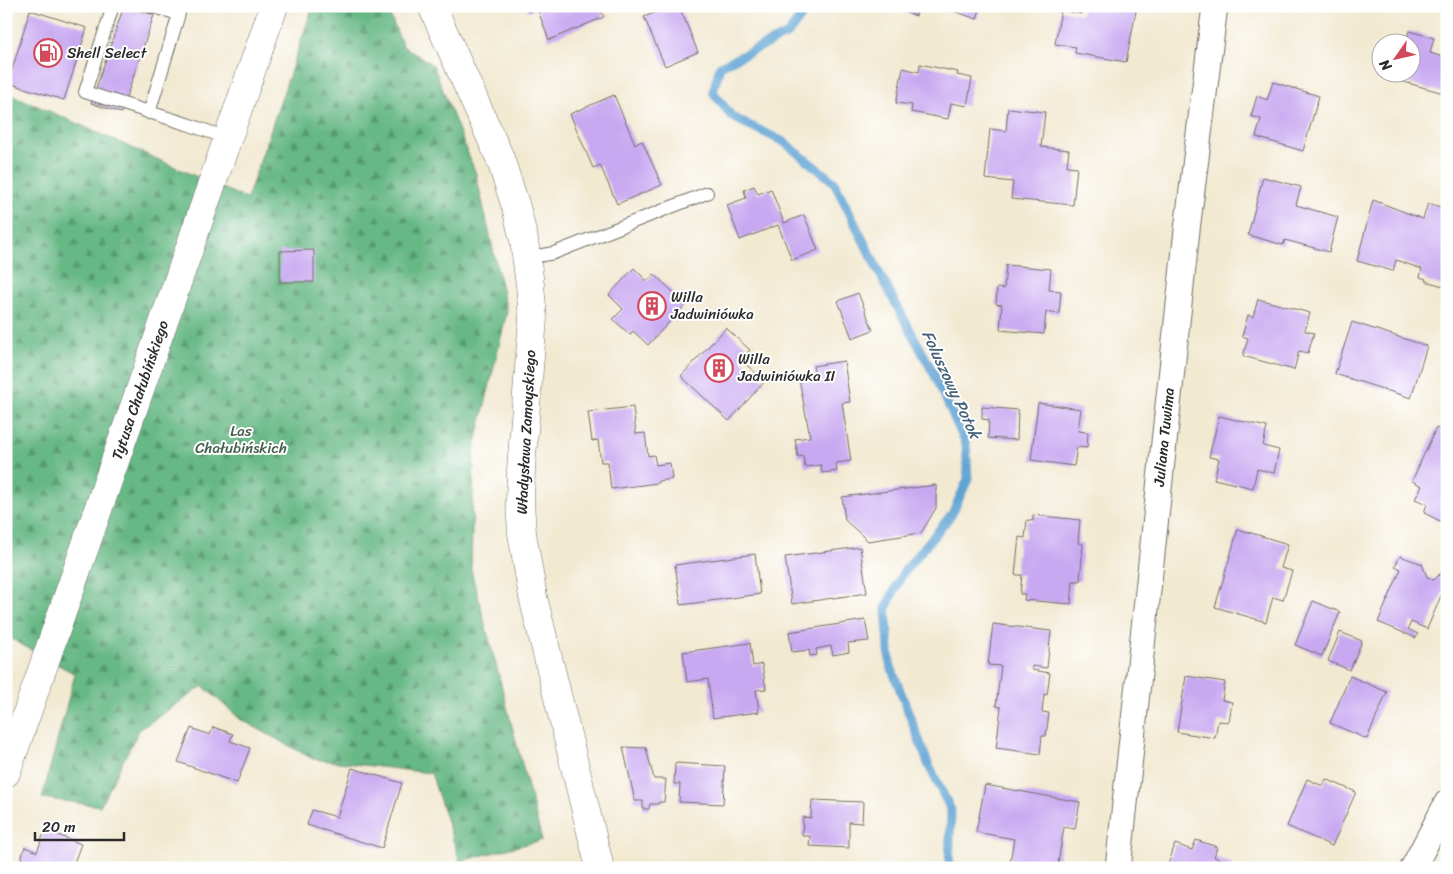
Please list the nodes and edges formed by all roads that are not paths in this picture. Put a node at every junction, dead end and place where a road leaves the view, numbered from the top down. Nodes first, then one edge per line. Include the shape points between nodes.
1 (113, 6) edge
2 (150, 6) edge
3 (274, 6) edge
4 (432, 6) edge
5 (1215, 6) edge
6 (149, 113) junction
7 (227, 138) junction
8 (707, 193) dead end
9 (526, 258) junction
10 (6, 773) edge
11 (1447, 803) edge
12 (600, 868) edge
13 (1118, 868) edge
14 (1413, 868) edge

1 - 6 lane via 85,92
2 - 6 lane via 179,14
3 - 7 street, Tytusa Chałubińskiego
4 - 9 street, Władysława Zamoyskiego via 500,158 516,207
5 - 13 street, Juliana Tuwima via 1187,230
6 - 7 lane
7 - 10 street, Tytusa Chałubińskiego
8 - 9 lane via 554,253
9 - 12 street, Władysława Zamoyskiego via 533,318 521,469 525,558
11 - 14 street

